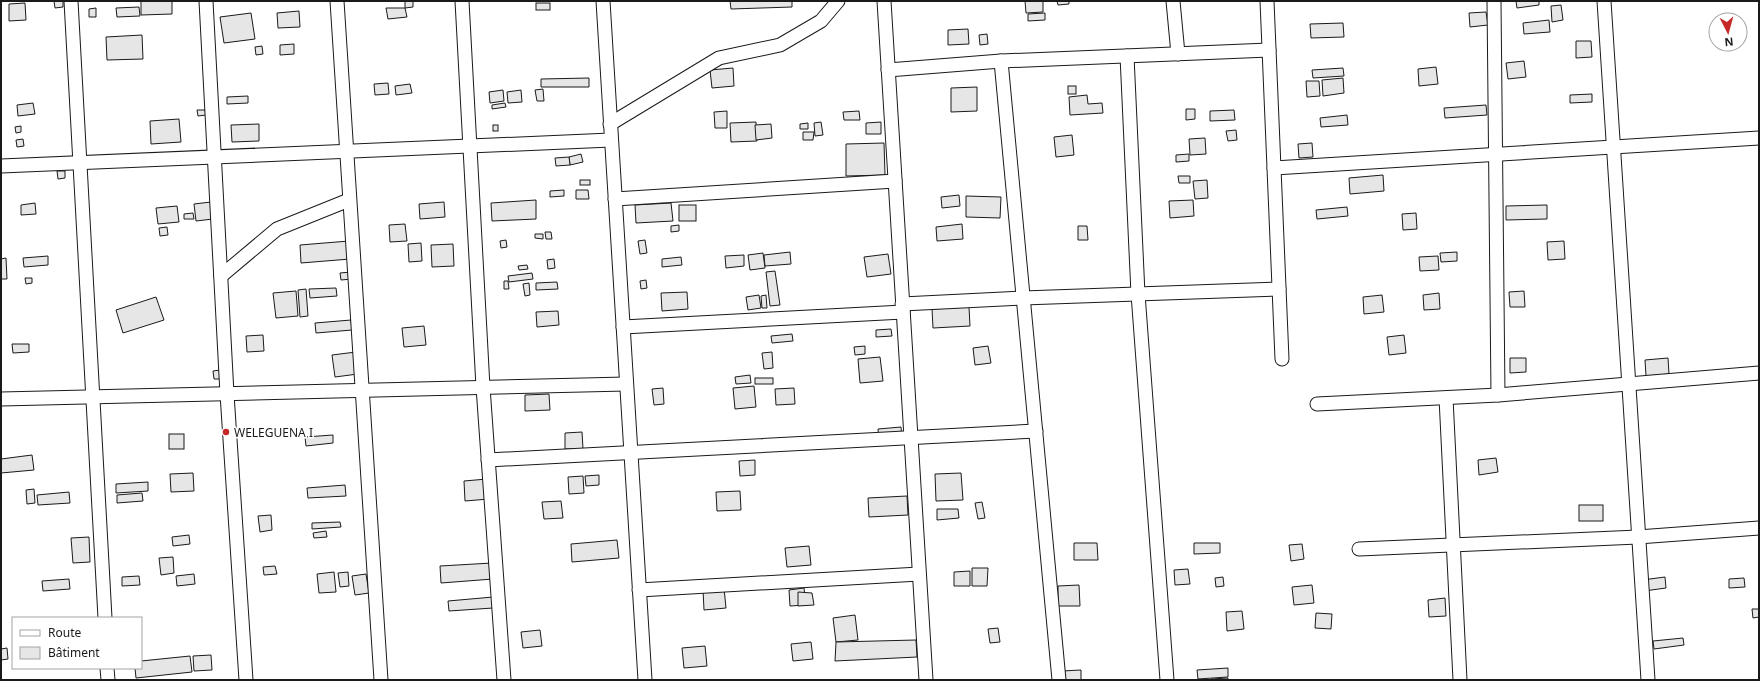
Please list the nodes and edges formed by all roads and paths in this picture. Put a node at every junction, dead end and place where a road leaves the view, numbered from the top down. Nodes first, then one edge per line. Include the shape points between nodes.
1 (71, 1) edge
2 (206, 1) edge
3 (337, 1) edge
4 (462, 1) edge
5 (603, 1) edge
6 (838, 1) edge
7 (884, 1) edge
8 (1173, 1) edge
9 (1267, 1) edge
10 (1494, 1) edge
11 (1604, 1) edge
12 (1269, 50) junction
13 (1178, 54) junction
14 (1127, 56) junction
15 (1001, 61) junction
16 (888, 70) junction
17 (610, 124) junction
18 (1759, 138) edge
19 (612, 140) junction
20 (470, 146) junction
21 (1613, 147) junction
22 (346, 152) junction
23 (1496, 154) junction
24 (215, 157) junction
25 (80, 163) junction
26 (1, 166) edge
27 (1274, 168) junction
28 (895, 181) junction
29 (615, 199) junction
30 (349, 200) junction
31 (221, 276) junction
32 (1279, 289) junction
33 (1138, 294) junction
34 (1023, 298) junction
35 (903, 308) junction
36 (623, 326) junction
37 (1282, 359) dead end
38 (1759, 373) edge
39 (626, 384) junction
40 (1628, 384) junction
41 (483, 388) junction
42 (362, 390) junction
43 (227, 394) junction
44 (1498, 396) junction
45 (93, 397) junction
46 (1446, 398) junction
47 (1, 399) edge
48 (1317, 404) dead end
49 (1036, 431) junction
50 (911, 438) junction
51 (631, 453) junction
52 (488, 460) junction
53 (1759, 528) edge
54 (1638, 536) junction
55 (1454, 544) junction
56 (1359, 549) dead end
57 (919, 574) junction
58 (639, 590) junction
59 (105, 617) edge
60 (107, 669) edge
61 (108, 680) edge
62 (246, 680) edge
63 (380, 680) edge
64 (504, 680) edge
65 (645, 680) edge
66 (926, 680) edge
67 (1059, 680) edge
68 (1167, 680) edge
69 (1460, 680) edge
70 (1648, 680) edge

1 - 25 street
2 - 24 street
3 - 22 street
4 - 20 street
5 - 17 street
6 - 17 street via 821,21 780,45 719,58
7 - 16 street
8 - 13 street
9 - 12 street
10 - 23 street
11 - 21 street
12 - 13 street
12 - 27 street
13 - 14 street
14 - 15 street
14 - 33 street
15 - 16 street
15 - 34 street
16 - 28 street
17 - 19 street
18 - 21 street
19 - 20 street
19 - 29 street
20 - 22 street
20 - 41 street
21 - 23 street
21 - 40 street
22 - 24 street
22 - 30 street
23 - 27 street
23 - 44 street
24 - 25 street
24 - 31 street
25 - 26 street
25 - 45 street
27 - 32 street
28 - 29 street
28 - 35 street
29 - 36 street
30 - 31 street via 277,229
30 - 42 street
31 - 43 street
32 - 33 street
32 - 37 street
33 - 34 street
33 - 68 street
34 - 35 street
34 - 49 street
35 - 36 street
35 - 50 street
36 - 39 street
38 - 40 street
39 - 41 street
39 - 51 street
40 - 44 street
40 - 54 street
41 - 42 street
41 - 52 street
42 - 43 street
42 - 63 street
43 - 45 street
43 - 62 street
44 - 46 street
45 - 47 street
45 - 59 street
46 - 48 street
46 - 55 street
49 - 50 street
49 - 67 street
50 - 51 street
50 - 57 street
51 - 52 street
51 - 58 street
52 - 64 street
53 - 54 street
54 - 55 street
54 - 70 street
55 - 56 street
55 - 69 street
57 - 58 street
57 - 66 street
58 - 65 street
60 - 61 street

